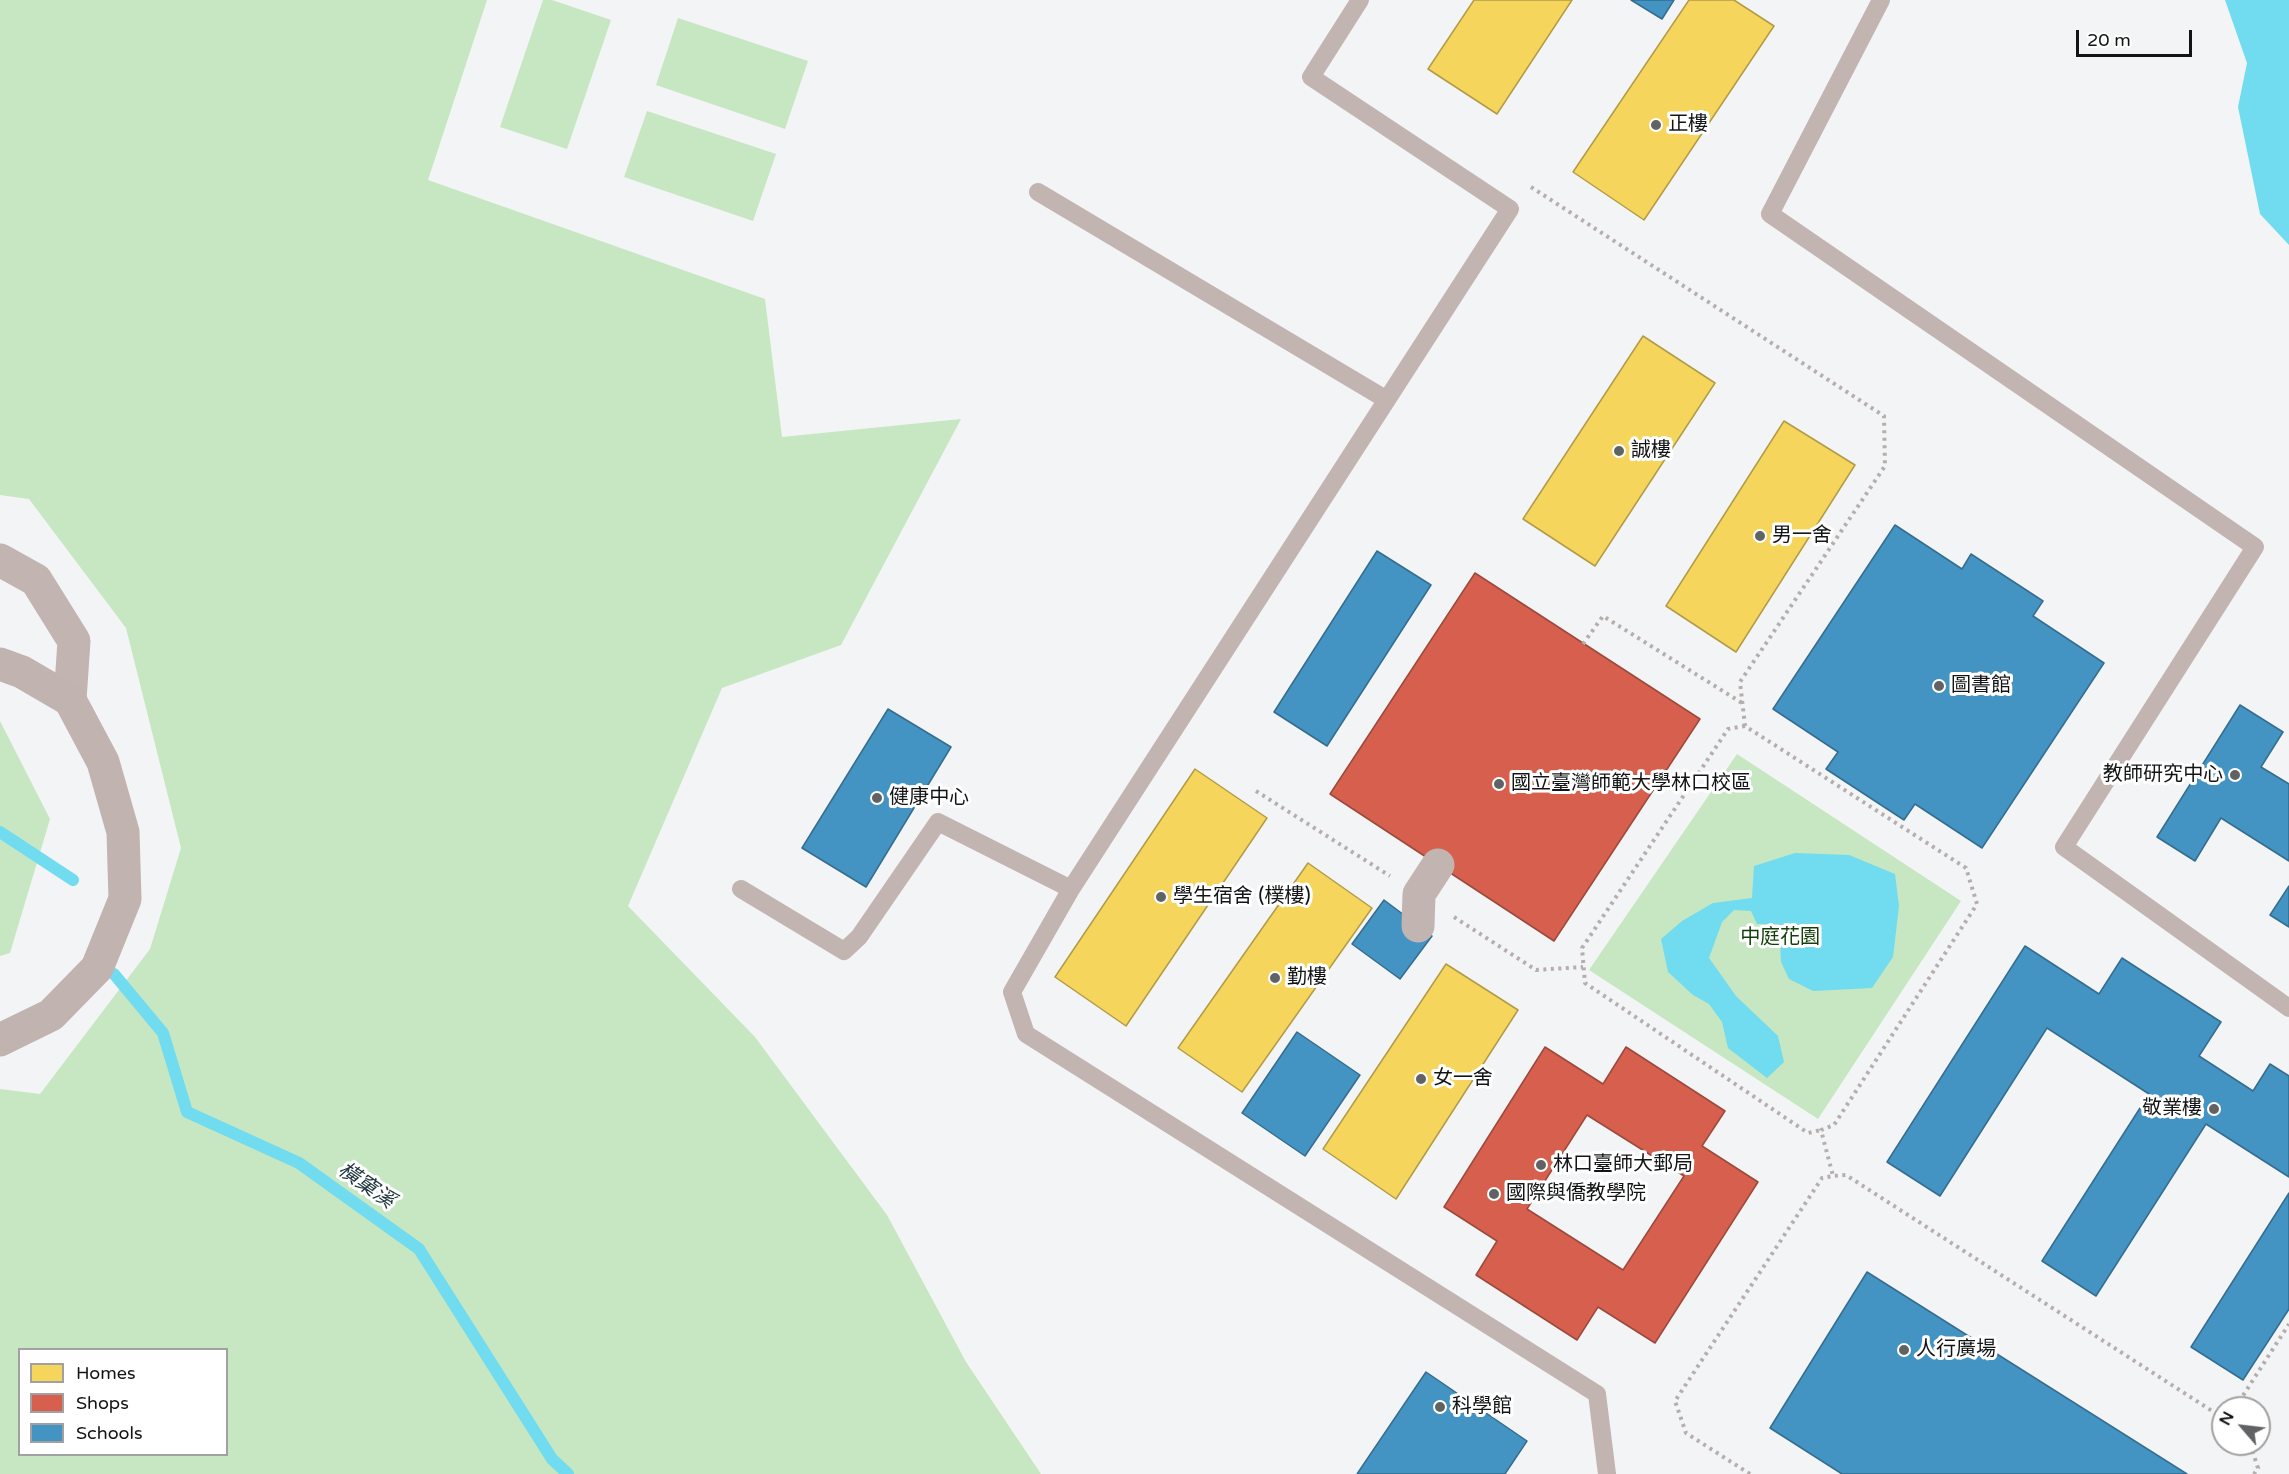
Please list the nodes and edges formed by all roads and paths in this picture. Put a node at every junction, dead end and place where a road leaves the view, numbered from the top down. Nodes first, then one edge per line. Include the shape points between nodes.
1 (1360, 0) edge
2 (1881, 0) edge
3 (1522, 181) dead end
4 (1038, 192) dead end
5 (1387, 400) junction
6 (0, 560) edge
7 (1583, 644) dead end
8 (0, 664) edge
9 (70, 700) junction
10 (1742, 703) junction
11 (1744, 726) junction
12 (1438, 865) dead end
13 (1071, 889) junction
14 (741, 890) dead end
15 (1418, 926) dead end
16 (2289, 1008) edge
17 (0, 1040) edge
18 (1821, 1130) junction
19 (1833, 1176) junction
20 (2289, 1324) edge
21 (2243, 1396) edge
22 (2211, 1410) edge
23 (2254, 1456) edge
24 (1607, 1474) edge
25 (1750, 1474) edge
26 (2254, 1474) edge

1 - 5 lane via 1311,77 1510,209
2 - 16 lane via 1770,214 2255,547 2064,847
3 - 10 path via 1884,416 1885,466 1740,682
4 - 5 lane
5 - 13 lane
6 - 9 street via 36,580 74,641
7 - 10 path via 1603,615
8 - 9 main road
9 - 17 main road via 103,762 123,832 125,899 97,968 51,1015
10 - 11 path
11 - 18 path via 1966,868 1977,904 1834,1125
11 - 18 path via 1728,729 1581,948 1585,983 1808,1133
12 - 15 street via 1419,894
13 - 14 lane via 938,822 860,937 843,951
13 - 24 lane via 1012,992 1026,1034 1597,1394
18 - 19 path
19 - 22 path via 1846,1175
19 - 25 path via 1822,1178 1675,1401 1686,1433
20 - 21 path
23 - 26 path via 2258,1468

